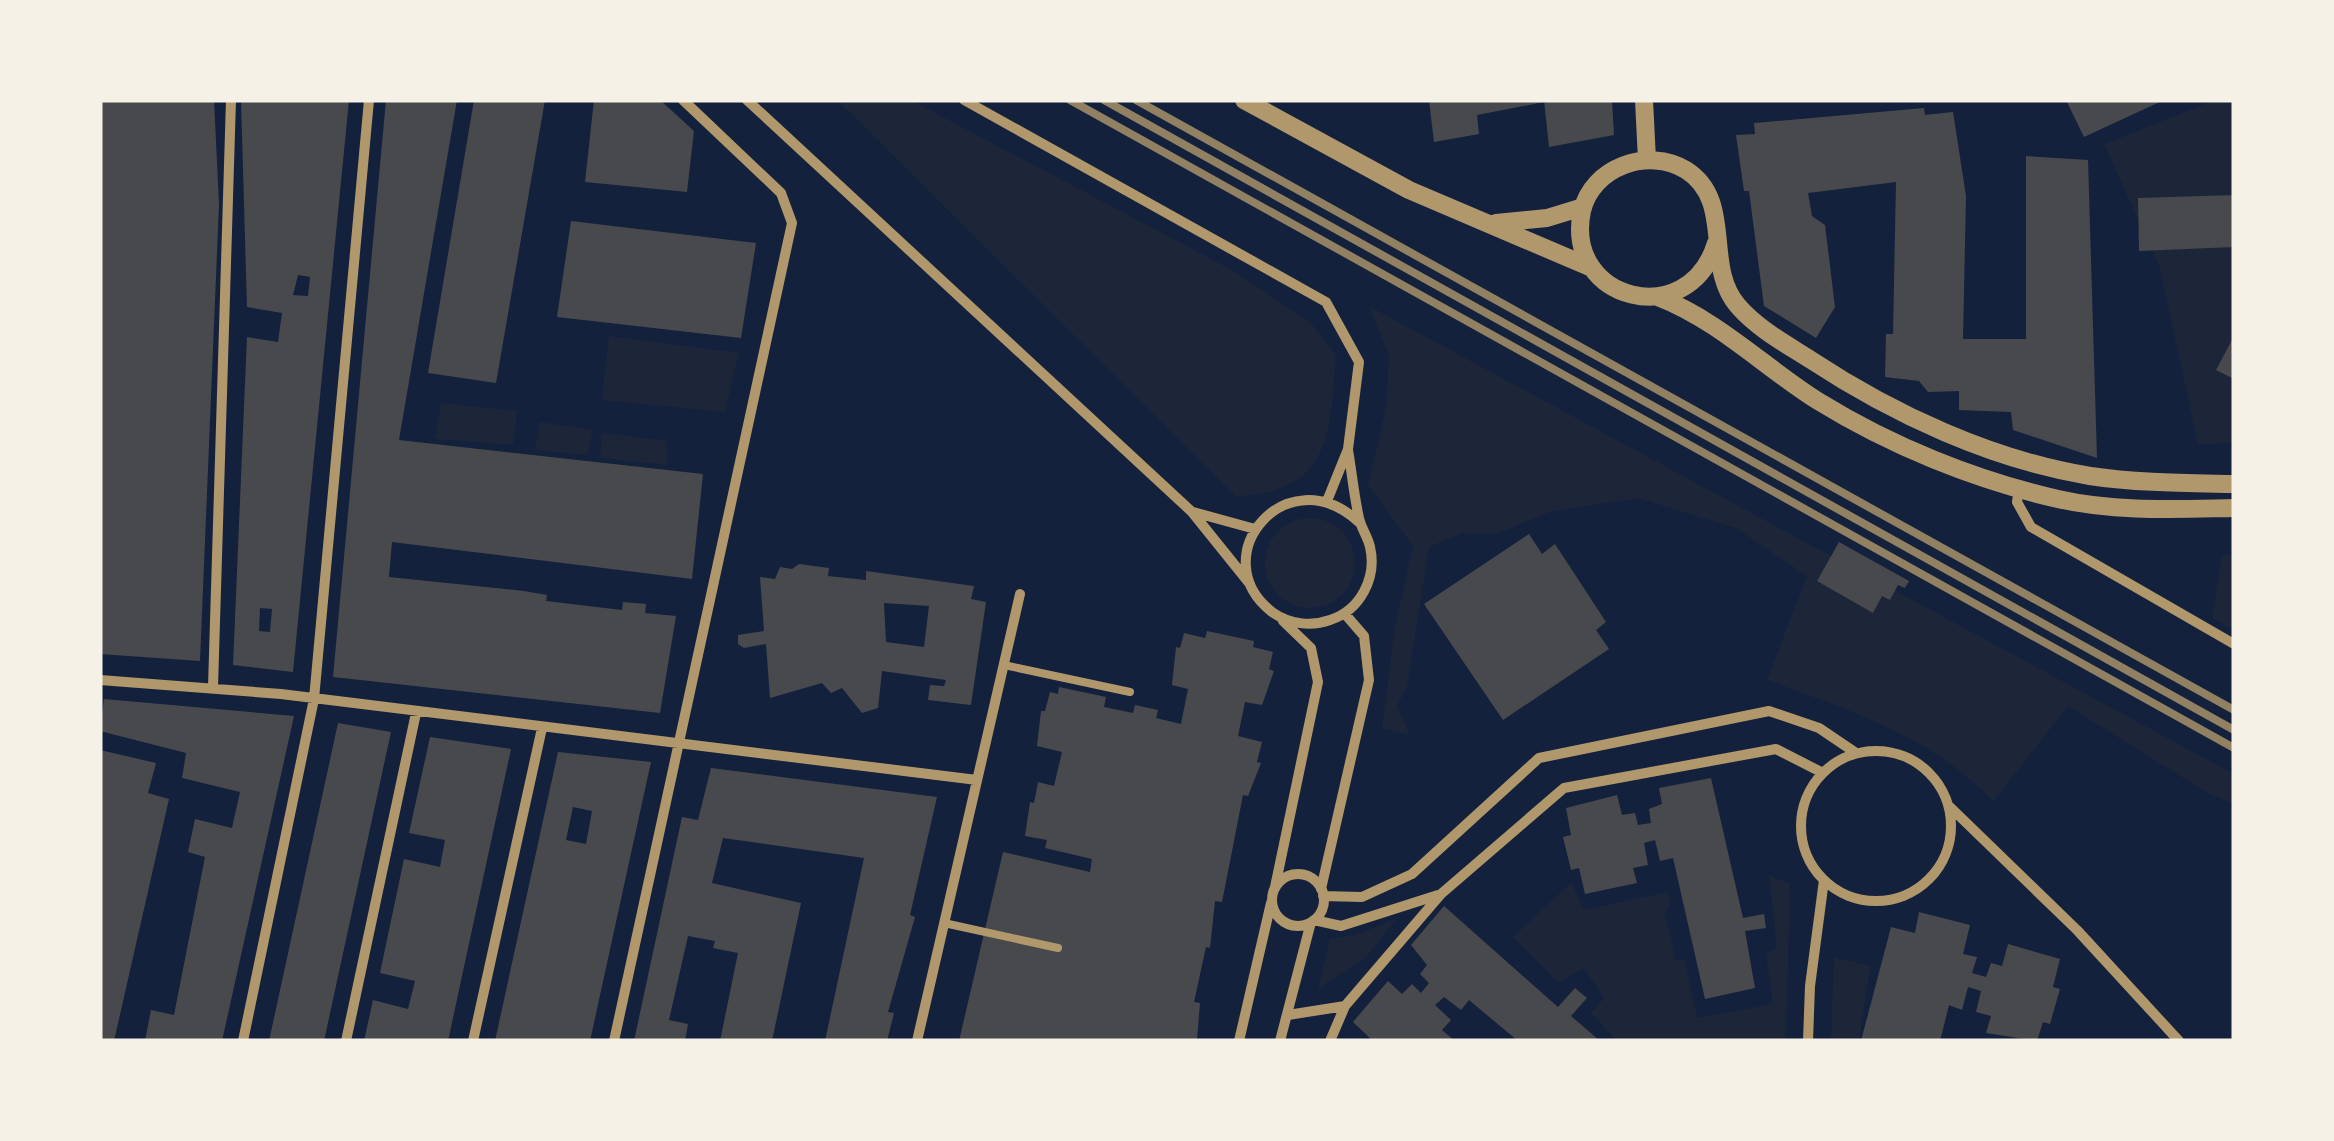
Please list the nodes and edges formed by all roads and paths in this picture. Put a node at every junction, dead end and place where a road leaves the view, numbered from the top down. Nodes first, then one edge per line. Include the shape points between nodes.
1 (231, 100) edge
2 (369, 100) edge
3 (683, 100) edge
4 (748, 100) edge
5 (964, 100) edge
6 (1244, 100) edge
7 (1644, 100) edge
8 (1647, 160) junction
9 (1583, 207) junction
10 (1480, 223) junction
11 (1716, 242) junction
12 (1592, 268) junction
13 (1658, 297) junction
14 (1348, 449) junction
15 (2234, 484) edge
16 (2019, 487) junction
17 (1326, 501) junction
18 (2234, 508) edge
19 (1192, 512) junction
20 (1360, 524) junction
21 (1255, 529) junction
22 (1250, 584) junction
23 (1020, 594) dead end
24 (1274, 613) junction
25 (1344, 614) junction
26 (2234, 644) edge
27 (1004, 665) junction
28 (100, 680) edge
29 (213, 687) junction
30 (1130, 692) dead end
31 (314, 699) junction
32 (416, 713) junction
33 (542, 728) junction
34 (679, 742) junction
35 (1856, 754) junction
36 (1823, 773) junction
37 (977, 780) junction
38 (1949, 806) junction
39 (1824, 880) junction
40 (1275, 888) junction
41 (1322, 892) junction
42 (1441, 894) junction
43 (1271, 902) junction
44 (1313, 921) junction
45 (944, 924) junction
46 (1058, 948) dead end
47 (1345, 1006) junction
48 (1288, 1015) junction
49 (244, 1041) edge
50 (346, 1041) edge
51 (473, 1041) edge
52 (614, 1041) edge
53 (917, 1041) edge
54 (1239, 1041) edge
55 (1280, 1041) edge
56 (1330, 1041) edge
57 (1808, 1041) edge
58 (2179, 1041) edge

1 - 29 street
2 - 31 street
3 - 34 street via 781,193 792,223
4 - 19 street
5 - 14 street via 1326,302 1360,362
6 - 10 street
7 - 8 street
8 - 9 street via 1601,179
8 - 11 street via 1668,162 1702,184 1718,222
9 - 10 street via 1547,218
9 - 12 street via 1581,238
10 - 12 street
11 - 13 street via 1696,279
11 - 15 street via 1722,278 1758,325 1855,388 1923,421 2094,477
12 - 13 street via 1614,288
13 - 16 street via 1707,319 1774,374 1858,426
14 - 17 street
14 - 20 street
16 - 18 street via 2114,506
16 - 26 street via 2017,502 2030,527
17 - 20 street
17 - 21 street via 1286,503
19 - 21 street
19 - 22 street
20 - 25 street via 1372,562 1369,582
21 - 22 street via 1246,566
22 - 24 street
23 - 27 street
24 - 25 street via 1309,624
24 - 40 street via 1312,648 1318,682
25 - 41 street via 1364,636 1369,680
27 - 30 lane
27 - 37 street
28 - 29 street
29 - 31 street
31 - 32 street
31 - 49 street
32 - 33 street
32 - 50 street
33 - 34 street
33 - 51 street
34 - 37 street
34 - 52 street
35 - 36 street
35 - 38 street via 1880,751 1923,767
35 - 41 street via 1819,728 1769,711 1540,758 1412,874 1362,897
36 - 39 street via 1811,788 1801,827
36 - 42 street via 1776,748 1564,788
37 - 45 street
38 - 39 street via 1947,854 1915,891 1868,901
38 - 58 street
39 - 57 street
40 - 41 street via 1293,874 1312,878
40 - 43 street
41 - 44 street
42 - 44 street via 1340,926
42 - 47 street
43 - 44 street via 1288,924
43 - 54 street
44 - 48 street
45 - 46 lane
45 - 53 street
47 - 48 street
47 - 56 street
48 - 55 street

